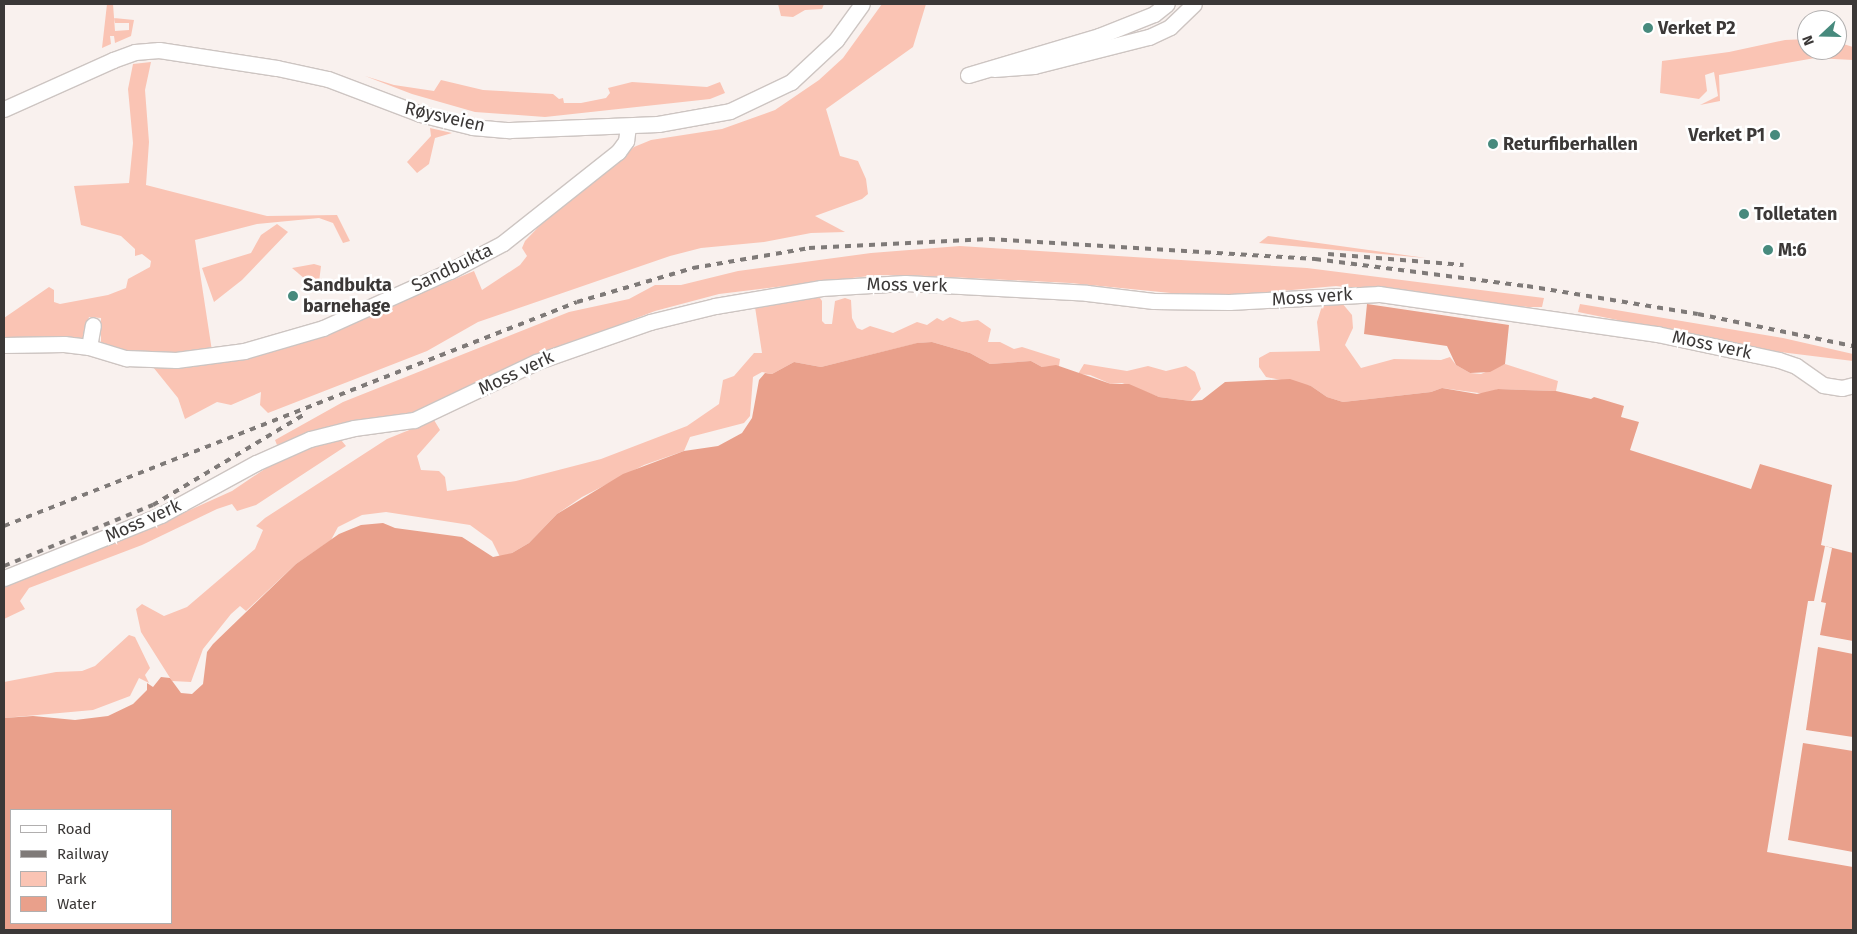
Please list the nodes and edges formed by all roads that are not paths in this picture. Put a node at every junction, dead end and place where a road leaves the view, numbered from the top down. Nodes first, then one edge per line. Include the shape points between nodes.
1 (862, 4) edge
2 (1166, 4) edge
3 (1194, 4) edge
4 (994, 68) junction
5 (968, 75) dead end
6 (4, 109) edge
7 (628, 126) junction
8 (93, 325) dead end
9 (4, 345) edge
10 (89, 347) junction
11 (1853, 384) edge
12 (4, 578) edge

1 - 7 street, Røysveien via 818,59 792,82 760,99 699,118
2 - 4 street via 1154,14 1107,33
3 - 4 street via 1170,27 1133,43 1034,66
4 - 5 street
6 - 7 street, Røysveien via 113,60 135,52 159,50 328,79 420,114 472,127 510,130
7 - 10 street, Sandbukta via 626,141 618,152 503,242 450,271 323,328 244,351 176,360 126,358
8 - 10 street
9 - 10 street, Sandbukta via 40,343
11 - 12 street, Moss verk via 1842,388 1823,385 1796,366 1780,360 1657,334 1379,294 1229,302 1154,301 905,283 821,288 733,302 650,322 536,362 414,420 354,428 310,439 256,463 161,515

